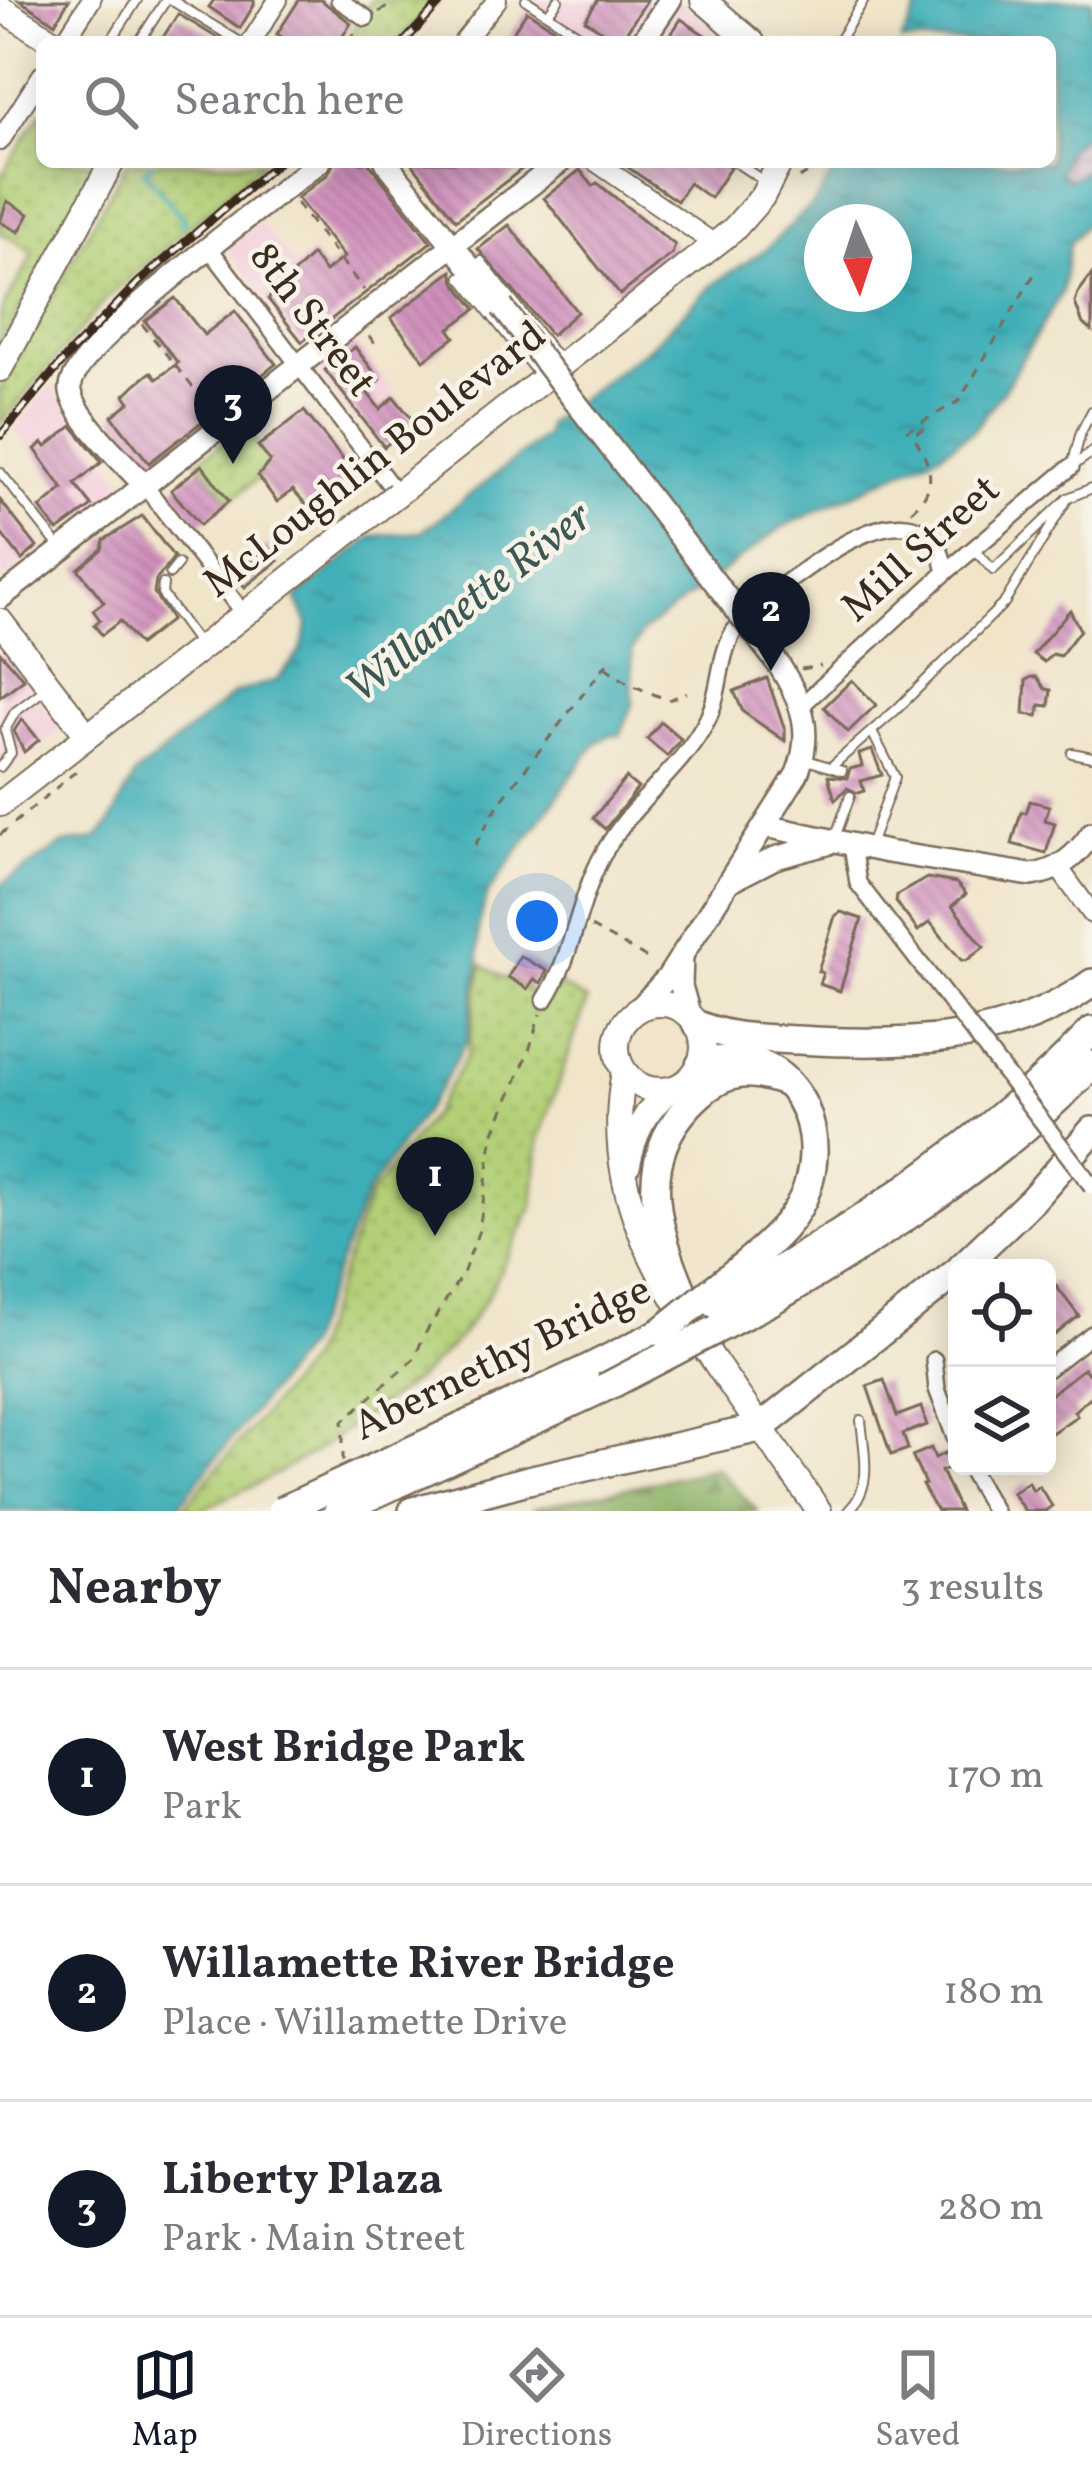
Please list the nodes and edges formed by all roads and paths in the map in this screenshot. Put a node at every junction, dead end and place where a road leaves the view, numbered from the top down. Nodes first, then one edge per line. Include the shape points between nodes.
1 (91, 0) edge
2 (137, 0) edge
3 (169, 0) edge
4 (278, 0) edge
5 (339, 0) edge
6 (400, 0) edge
7 (497, 0) edge
8 (526, 0) edge
9 (558, 0) edge
10 (670, 0) edge
11 (704, 0) edge
12 (864, 0) edge
13 (0, 8) edge
14 (548, 14) junction
15 (367, 18) joint
16 (44, 36) edge
17 (68, 36) edge
18 (114, 36) edge
19 (144, 36) edge
20 (230, 36) edge
21 (255, 36) edge
22 (468, 36) edge
23 (581, 36) edge
24 (646, 36) edge
25 (745, 36) edge
26 (842, 36) edge
27 (36, 84) edge
28 (0, 141) edge
29 (109, 168) edge
30 (312, 168) edge
31 (391, 168) edge
32 (552, 168) edge
33 (605, 168) edge
34 (811, 168) edge
35 (783, 175) edge
36 (285, 190) junction
37 (454, 244) junction
38 (716, 245) junction
39 (210, 249) junction
40 (481, 262) dead end
41 (1035, 273) dead end
42 (461, 277) dead end
43 (377, 305) junction
44 (132, 310) junction
45 (300, 365) junction
46 (0, 369) edge
47 (553, 372) junction
48 (1092, 411) edge
49 (925, 421) junction
50 (223, 426) junction
51 (906, 431) dead end
52 (1092, 452) edge
53 (1072, 467) junction
54 (0, 472) edge
55 (1055, 481) junction
56 (145, 486) junction
57 (1092, 488) edge
58 (397, 494) junction
59 (1068, 498) junction
60 (889, 528) junction
61 (973, 548) junction
62 (62, 550) junction
63 (178, 564) dead end
64 (946, 572) junction
65 (170, 574) dead end
66 (163, 584) dead end
67 (0, 598) edge
68 (247, 612) junction
69 (0, 621) edge
70 (201, 647) junction
71 (610, 659) dead end
72 (829, 665) dead end
73 (604, 666) junction
74 (789, 668) junction
75 (50, 686) junction
76 (687, 693) dead end
77 (802, 705) junction
78 (872, 732) junction
79 (87, 734) junction
80 (1072, 753) dead end
81 (1092, 757) edge
82 (803, 759) junction
83 (82, 764) dead end
84 (832, 766) junction
85 (0, 767) edge
86 (842, 771) dead end
87 (790, 788) junction
88 (3, 796) edge
89 (850, 796) dead end
90 (766, 826) junction
91 (1092, 833) edge
92 (0, 835) edge
93 (475, 845) dead end
94 (852, 846) junction
95 (1058, 867) junction
96 (731, 880) junction
97 (1092, 914) edge
98 (578, 920) junction
99 (682, 955) junction
100 (652, 962) dead end
101 (1092, 983) edge
102 (545, 1000) joint
103 (637, 1011) junction
104 (693, 1020) junction
105 (1092, 1031) edge
106 (700, 1065) junction
107 (1092, 1065) edge
108 (624, 1072) junction
109 (785, 1082) junction
110 (669, 1090) junction
111 (1092, 1131) edge
112 (626, 1172) junction
113 (1092, 1186) edge
114 (970, 1259) edge
115 (948, 1279) edge
116 (760, 1281) junction
117 (1092, 1334) edge
118 (706, 1348) junction
119 (934, 1360) dead end
120 (1050, 1367) edge
121 (948, 1416) edge
122 (861, 1420) dead end
123 (343, 1421) dead end
124 (760, 1428) junction
125 (973, 1475) edge
126 (281, 1511) edge
127 (338, 1511) edge
128 (413, 1511) edge
129 (819, 1511) edge
130 (848, 1511) edge
131 (994, 1511) edge

1 - 17 street
2 - 18 lane
3 - 19 lane
3 - 20 lane
4 - 21 street
5 - 15 street
6 - 15 path
7 - 22 street
8 - 14 lane
9 - 14 lane
10 - 24 main road
11 - 25 main road
12 - 26 lane
13 - 16 main road
14 - 23 lane
27 - 28 street
29 - 46 main road
30 - 36 main road
31 - 37 main road
32 - 37 main road
33 - 38 street
34 - 35 path
35 - 38 main road, McLoughlin Boulevard
36 - 39 main road
36 - 43 path
37 - 43 main road
37 - 74 main road, bridge
38 - 47 main road, McLoughlin Boulevard
39 - 44 main road
39 - 45 street, 8th Street
40 - 47 lane
41 - 49 path via 959,401
42 - 47 lane
43 - 45 main road
44 - 50 path
44 - 56 main road via 70,381 78,407
45 - 50 main road
45 - 58 street, 8th Street
47 - 58 main road, McLoughlin Boulevard
48 - 53 lane
49 - 51 path
49 - 60 path via 913,434 932,484 924,501 892,518
50 - 56 main road
52 - 53 lane, Mill Street
53 - 55 street, Mill Street
54 - 62 lane
55 - 59 lane
55 - 61 street, Mill Street
56 - 62 main road
56 - 68 street
57 - 59 lane
58 - 68 main road, McLoughlin Boulevard, bridge
59 - 61 lane via 993,570
59 - 78 lane via 1005,602
60 - 64 street via 920,530 937,544
60 - 98 street via 841,542 752,609 729,642 706,722 610,842
61 - 64 street, Mill Street
62 - 67 main road
63 - 65 lane
64 - 77 street, Mill Street
66 - 70 lane
68 - 70 main road, McLoughlin Boulevard
69 - 75 main road
70 - 79 main road, McLoughlin Boulevard
71 - 73 path
72 - 74 path
73 - 76 path via 668,700
73 - 93 path
74 - 77 main road
75 - 79 main road
75 - 85 lane via 16,712 5,730 11,753
77 - 82 main road
78 - 84 lane
78 - 94 lane via 895,777
79 - 88 main road, McLoughlin Boulevard
80 - 81 lane
82 - 84 lane
82 - 87 main road
83 - 92 path
84 - 86 lane
87 - 90 main road
87 - 94 main road via 797,816
89 - 94 lane
90 - 94 main road
90 - 96 main road
91 - 95 main road
94 - 95 main road via 1023,874
94 - 96 main road via 775,858
94 - 113 street, bridge via 858,883
95 - 97 street
96 - 99 main road
98 - 100 path
98 - 102 street
99 - 103 main road
99 - 104 main road
101 - 104 highway via 1027,1019 954,1038 730,1036
102 - 123 path via 493,1134 479,1230 464,1270 415,1358
103 - 104 main road via 663,1004
103 - 108 main road via 620,1032
104 - 106 main road
105 - 116 highway via 938,1166
106 - 109 highway via 746,1058
106 - 110 main road
107 - 116 highway via 1023,1129 892,1227
108 - 110 main road via 644,1088
108 - 112 main road via 618,1118
109 - 116 highway via 809,1119 815,1151 795,1215 776,1238
109 - 118 highway via 761,1073 725,1076 682,1111 660,1151 658,1227
110 - 112 main road via 637,1130
111 - 114 highway
112 - 118 main road via 648,1254
115 - 124 highway
116 - 126 highway, Abernethy Bridge, bridge
116 - 127 highway, Abernethy Bridge, bridge via 610,1385
117 - 120 street
118 - 124 main road
119 - 121 street
122 - 130 lane via 865,1488
124 - 128 highway
124 - 129 main road
125 - 131 street

